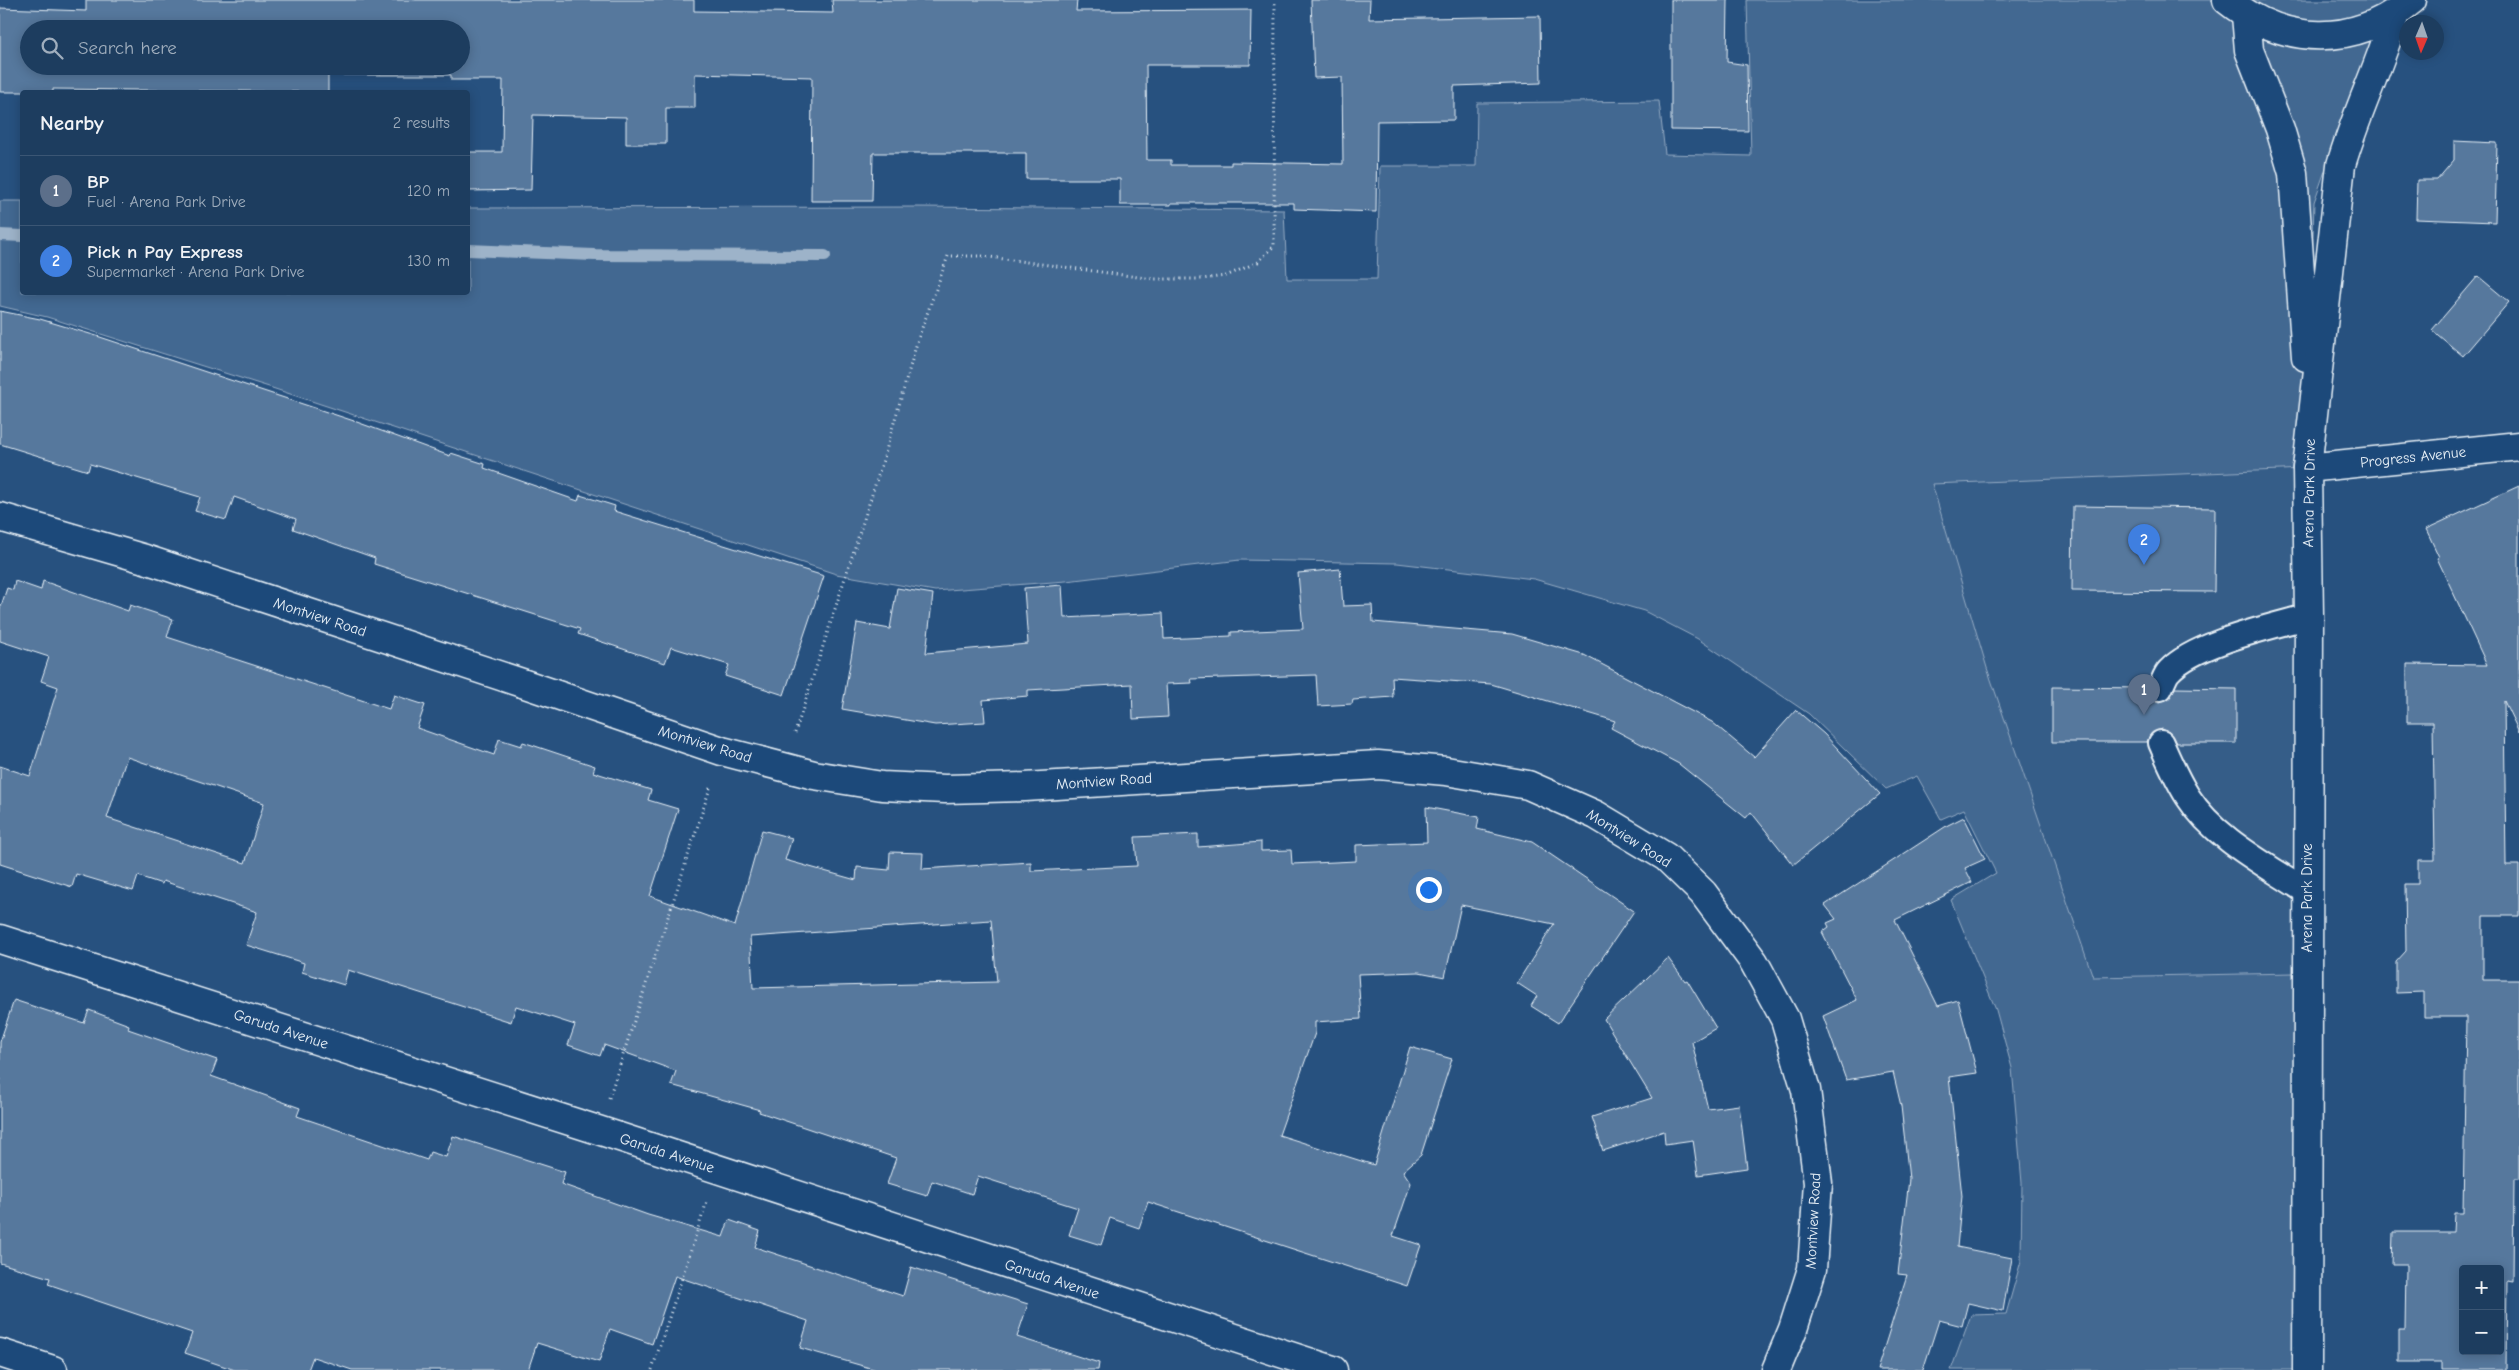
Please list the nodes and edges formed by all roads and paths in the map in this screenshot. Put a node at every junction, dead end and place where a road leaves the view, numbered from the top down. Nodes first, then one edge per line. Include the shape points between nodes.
1 (1276, 0) edge
2 (2404, 7) edge
3 (2236, 8) edge
4 (2310, 426) junction
5 (2519, 446) edge
6 (2307, 468) junction
7 (0, 517) edge
8 (2309, 616) junction
9 (2160, 688) dead end
10 (2161, 743) dead end
11 (722, 751) junction
12 (784, 767) junction
13 (2307, 892) junction
14 (0, 939) edge
15 (598, 1130) junction
16 (718, 1170) junction
17 (0, 1353) edge
18 (53, 1370) edge
19 (652, 1370) edge
20 (1333, 1370) edge
21 (1776, 1370) edge
22 (2307, 1370) edge

1 - 12 path via 1274,246 1258,262 1226,276 1152,279 982,256 948,256 918,339 885,454
2 - 3 street, Arena Park Drive via 2360,31 2320,36 2281,31
2 - 4 street, Arena Park Drive via 2349,138 2341,165
3 - 4 street, Arena Park Drive via 2293,173
4 - 6 street, Arena Park Drive
5 - 6 street, Progress Avenue
6 - 8 street, Arena Park Drive
7 - 11 street, Montview Road via 144,559
8 - 9 lane via 2221,643 2186,658 2168,672
8 - 13 street, Arena Park Drive
10 - 13 lane via 2189,798 2207,819 2236,845
11 - 12 street, Montview Road
11 - 15 path
12 - 21 street, Montview Road via 882,786 945,789 1378,766 1446,771 1528,786 1596,815 1666,857 1703,893 1754,962 1785,1019 1806,1090 1818,1183 1812,1270
13 - 22 street, Arena Park Drive
14 - 15 street, Garuda Avenue
15 - 16 street, Garuda Avenue
16 - 19 path
16 - 20 street, Garuda Avenue
17 - 18 street

